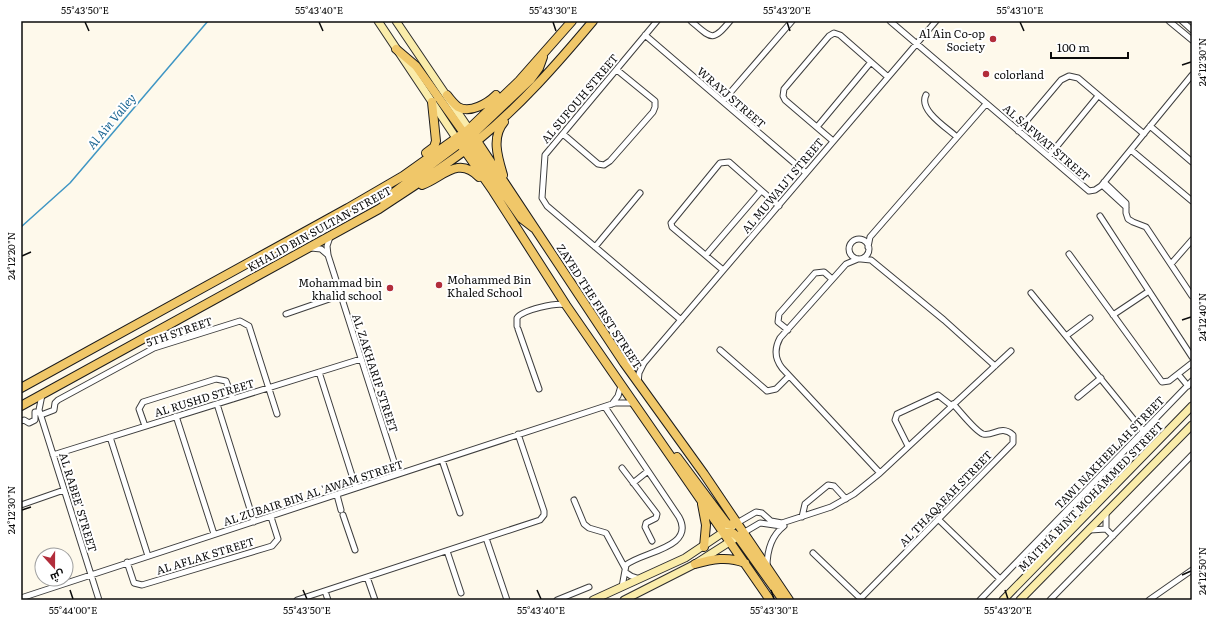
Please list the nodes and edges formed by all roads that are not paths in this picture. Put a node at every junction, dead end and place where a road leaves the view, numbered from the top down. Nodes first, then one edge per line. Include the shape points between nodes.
1 (378, 21) edge
2 (396, 21) edge
3 (572, 21) edge
4 (593, 21) edge
5 (657, 21) edge
6 (691, 21) edge
7 (730, 21) edge
8 (792, 21) edge
9 (890, 21) edge
10 (936, 21) edge
11 (1170, 21) edge
12 (1182, 21) edge
13 (1192, 30) edge
14 (645, 35) junction
15 (1192, 40) edge
16 (916, 44) junction
17 (396, 49) junction
18 (543, 55) junction
19 (871, 62) junction
20 (617, 70) junction
21 (1192, 70) edge
22 (1192, 76) edge
23 (888, 77) junction
24 (519, 81) junction
25 (1185, 82) junction
26 (447, 95) junction
27 (926, 95) dead end
28 (1098, 96) junction
29 (521, 101) junction
30 (723, 101) junction
31 (432, 102) junction
32 (986, 104) junction
33 (1150, 126) junction
34 (817, 127) junction
35 (1018, 131) junction
36 (563, 134) junction
37 (1144, 134) junction
38 (957, 137) junction
39 (467, 139) junction
40 (833, 141) junction
41 (1131, 150) junction
42 (1048, 156) junction
43 (1192, 162) edge
44 (806, 173) junction
45 (402, 176) junction
46 (505, 182) junction
47 (1103, 183) junction
48 (411, 188) junction
49 (493, 191) junction
50 (761, 191) junction
51 (640, 193) dead end
52 (1192, 201) edge
53 (779, 206) junction
54 (379, 209) junction
55 (1100, 216) dead end
56 (536, 229) junction
57 (332, 234) junction
58 (870, 237) junction
59 (860, 239) junction
60 (1192, 240) edge
61 (595, 247) junction
62 (308, 248) junction
63 (868, 249) junction
64 (849, 252) junction
65 (328, 254) junction
66 (1069, 254) dead end
67 (706, 255) junction
68 (860, 259) junction
69 (871, 260) junction
70 (846, 264) junction
71 (1171, 264) junction
72 (723, 270) junction
73 (832, 279) junction
74 (556, 290) junction
75 (1149, 291) junction
76 (1031, 293) dead end
77 (341, 295) junction
78 (1192, 296) edge
79 (550, 305) junction
80 (566, 305) junction
81 (286, 314) dead end
82 (1114, 315) junction
83 (1090, 318) dead end
84 (680, 320) junction
85 (788, 330) junction
86 (1066, 336) junction
87 (720, 350) dead end
88 (1011, 351) dead end
89 (1192, 357) edge
90 (361, 359) junction
91 (624, 363) junction
92 (644, 363) junction
93 (1192, 363) edge
94 (995, 366) junction
95 (319, 372) junction
96 (1179, 374) junction
97 (789, 376) junction
98 (1101, 378) junction
99 (638, 383) junction
100 (1190, 383) edge
101 (621, 386) junction
102 (21, 388) edge
103 (269, 388) junction
104 (539, 389) dead end
105 (42, 395) junction
106 (1078, 397) dead end
107 (233, 399) junction
108 (634, 403) junction
109 (217, 404) junction
110 (611, 404) junction
111 (23, 405) edge
112 (953, 405) junction
113 (1192, 406) edge
114 (604, 407) junction
115 (40, 413) junction
116 (277, 414) dead end
117 (176, 416) junction
118 (21, 421) edge
119 (1192, 424) edge
120 (144, 426) junction
121 (1144, 432) junction
122 (518, 434) junction
123 (110, 437) junction
124 (908, 446) junction
125 (668, 451) junction
126 (53, 455) junction
127 (1192, 455) edge
128 (442, 460) junction
129 (622, 468) dead end
130 (648, 471) junction
131 (880, 473) junction
132 (398, 474) junction
133 (633, 483) junction
134 (356, 488) junction
135 (64, 490) junction
136 (337, 495) junction
137 (699, 496) junction
138 (846, 499) junction
139 (574, 500) dead end
140 (21, 505) edge
141 (1107, 512) junction
142 (460, 513) dead end
143 (271, 517) junction
144 (802, 517) junction
145 (938, 519) junction
146 (254, 522) junction
147 (737, 522) junction
148 (784, 526) junction
149 (1106, 529) junction
150 (1089, 530) junction
151 (724, 533) junction
152 (214, 534) junction
153 (1113, 536) junction
154 (737, 537) junction
155 (486, 538) junction
156 (1043, 538) junction
157 (652, 541) dead end
158 (1060, 541) junction
159 (704, 546) junction
160 (355, 550) dead end
161 (447, 550) junction
162 (813, 553) dead end
163 (1046, 555) junction
164 (148, 556) junction
165 (127, 562) junction
166 (745, 563) junction
167 (695, 564) junction
168 (768, 568) junction
169 (625, 570) junction
170 (1192, 570) edge
171 (91, 574) junction
172 (367, 577) junction
173 (640, 578) junction
174 (1000, 580) junction
175 (622, 587) junction
176 (590, 588) dead end
177 (325, 591) junction
178 (461, 592) dead end
179 (22, 598) edge
180 (1156, 598) edge
181 (861, 599) edge
182 (99, 600) edge
183 (297, 600) edge
184 (328, 600) edge
185 (375, 600) edge
186 (508, 600) edge
187 (558, 600) edge
188 (593, 600) edge
189 (624, 600) edge
190 (770, 600) edge
191 (783, 600) edge
192 (789, 600) edge
193 (980, 600) edge
194 (1003, 600) edge
195 (1020, 600) edge
196 (1050, 600) edge
197 (1149, 600) edge

1 - 17 main road, ZAYED THE FIRST STREET
2 - 26 main road, ZAYED THE FIRST STREET
3 - 18 main road, KHALID BIN SULTAN STREET
4 - 29 main road, KHALID BIN SULTAN STREET via 551,71
5 - 14 street, AL SUFOUH STREET
6 - 7 street via 713,36 719,34
8 - 30 street
9 - 16 street, AL SAFWAT STREET
10 - 16 street, AL MUWAIJ'I STREET
11 - 15 street
12 - 13 street
14 - 20 street, AL SUFOUH STREET
14 - 30 street, WRAYJ STREET
16 - 23 street, AL MUWAIJ'I STREET
16 - 32 street, AL SAFWAT STREET
17 - 31 main road, ZAYED THE FIRST STREET
17 - 39 main road via 416,66
18 - 24 main road, KHALID BIN SULTAN STREET
18 - 39 main road via 539,68 531,79
19 - 23 street
19 - 34 street
19 - 34 street via 840,35 834,33 828,36 784,89 783,94 785,100
20 - 36 street, AL SUFOUH STREET
20 - 36 street via 655,102 653,112 608,164 604,165 598,164
21 - 25 street, AL SAFWAT STREET
22 - 25 street, AL SAFWAT STREET
23 - 40 street, AL MUWAIJ'I STREET
24 - 26 main road via 505,86 487,103 471,108 459,107
24 - 39 main road, KHALID BIN SULTAN STREET
25 - 33 street, AL SAFWAT STREET
26 - 39 main road, ZAYED THE FIRST STREET
27 - 38 street via 926,109
28 - 35 street via 1078,78 1065,77
28 - 37 street
28 - 42 street
29 - 39 main road, KHALID BIN SULTAN STREET
29 - 46 main road via 499,127 497,134
30 - 44 street, WRAYJ STREET
31 - 39 main road, ZAYED THE FIRST STREET
31 - 45 main road via 436,144 412,163
32 - 35 street, AL SAFWAT STREET
32 - 38 street
33 - 37 street, AL SAFWAT STREET
33 - 43 street
34 - 40 street
35 - 42 street, AL SAFWAT STREET
36 - 61 street, AL SUFOUH STREET via 545,155 542,198 547,206
37 - 41 street, AL SAFWAT STREET
38 - 58 street
39 - 45 main road, KHALID BIN SULTAN STREET
39 - 46 main road, ZAYED THE FIRST STREET
39 - 48 main road, KHALID BIN SULTAN STREET
39 - 49 main road, ZAYED THE FIRST STREET
39 - 54 main road via 392,194
39 - 56 main road via 521,218
40 - 44 street, AL MUWAIJ'I STREET
41 - 47 street, AL SAFWAT STREET
41 - 52 street
42 - 47 street, AL SAFWAT STREET via 1085,189 1094,190
44 - 53 street, AL MUWAIJ'I STREET
45 - 102 main road, KHALID BIN SULTAN STREET
46 - 56 main road, ZAYED THE FIRST STREET
47 - 71 street via 1126,204 1128,219 1146,226
48 - 49 main road via 449,170 465,168 474,172
48 - 54 main road, KHALID BIN SULTAN STREET
49 - 74 main road, ZAYED THE FIRST STREET
50 - 53 street
50 - 67 street
50 - 67 street via 729,162 720,163 670,223
51 - 61 street
53 - 72 street, AL MUWAIJ'I STREET
54 - 57 main road, KHALID BIN SULTAN STREET
55 - 75 street
56 - 91 main road, ZAYED THE FIRST STREET
57 - 62 main road, KHALID BIN SULTAN STREET
57 - 65 street, AL ZAKHARIF STREET via 328,242
58 - 59 street
58 - 63 street
59 - 63 street via 866,242
59 - 64 street via 851,242
60 - 71 street
61 - 84 street, AL SUFOUH STREET
62 - 65 street via 316,248
62 - 105 main road, KHALID BIN SULTAN STREET
63 - 68 street via 866,256
63 - 69 street
64 - 68 street via 852,257
64 - 70 street
65 - 77 street, AL ZAKHARIF STREET
66 - 82 street
67 - 72 street
68 - 69 street
68 - 70 street
69 - 94 street
70 - 73 street
71 - 78 street
72 - 84 street, AL MUWAIJ'I STREET
73 - 85 street
73 - 85 street via 824,272 815,273 778,314 778,322
74 - 79 street via 555,300
74 - 80 main road, ZAYED THE FIRST STREET
75 - 82 street
75 - 89 street
76 - 86 street
77 - 81 street
77 - 90 street, AL ZAKHARIF STREET
79 - 80 street
79 - 104 street via 521,314 517,318
80 - 101 main road, ZAYED THE FIRST STREET
82 - 96 street via 1162,382
83 - 86 street
84 - 92 street, AL MUWAIJ'I STREET
85 - 97 street via 777,344 776,356 778,363
86 - 98 street
87 - 97 street via 766,391 776,389
88 - 94 street
90 - 95 street, AL RUSHD STREET
90 - 132 street, AL ZAKHARIF STREET
91 - 92 street
91 - 99 main road, ZAYED THE FIRST STREET
92 - 99 street, AL MUWAIJ'I STREET via 639,372
93 - 96 street
94 - 112 street
95 - 103 street, AL RUSHD STREET
95 - 134 street
96 - 100 street
97 - 131 street
98 - 106 street
98 - 121 street
99 - 147 main road, ZAYED THE FIRST STREET
100 - 121 street, TAWI NAKHEELAH STREET
101 - 108 main road, ZAYED THE FIRST STREET
101 - 110 street via 618,396
103 - 107 street, AL RUSHD STREET
103 - 115 street, 5TH STREET via 248,326 240,322 144,353 58,400 54,410
103 - 116 street, 5TH STREET
105 - 111 main road, KHALID BIN SULTAN STREET
105 - 115 street, AL RABEE' STREET
107 - 109 street, AL RUSHD STREET
107 - 120 street via 226,381 216,379 143,402 139,409
108 - 110 street, AL ZUBAIR BIN AL 'AWAM STREET
108 - 125 main road, ZAYED THE FIRST STREET
109 - 117 street, AL RUSHD STREET
109 - 146 street
110 - 114 street, AL ZUBAIR BIN AL 'AWAM STREET
111 - 115 street via 32,405
112 - 124 street
112 - 124 street via 938,395 897,414 895,420
112 - 145 street, AL THAQAFAH STREET via 979,431 985,434 997,430 1007,431 1013,435 1014,441
113 - 158 main road, MAITHA BINT MOHAMMED STREET
114 - 122 street, AL ZUBAIR BIN AL 'AWAM STREET
114 - 130 street
115 - 118 street, 5TH STREET via 35,412 35,420 29,423
115 - 126 street, AL RABEE' STREET
117 - 120 street, AL RUSHD STREET
117 - 152 street
119 - 141 main road, MAITHA BINT MOHAMMED STREET
120 - 123 street, AL RUSHD STREET
121 - 156 street, TAWI NAKHEELAH STREET
122 - 128 street, AL ZUBAIR BIN AL 'AWAM STREET
122 - 155 street via 544,515 538,521
123 - 126 street, AL RUSHD STREET
123 - 164 street
124 - 131 street
125 - 137 main road, ZAYED THE FIRST STREET
125 - 147 main road via 682,461 727,524
126 - 135 street, AL RABEE' STREET
127 - 153 street
128 - 132 street, AL ZUBAIR BIN AL 'AWAM STREET
128 - 142 street
129 - 133 street
130 - 133 street
130 - 169 street via 679,517 682,531 675,543 628,564
131 - 138 street
132 - 134 street, AL ZUBAIR BIN AL 'AWAM STREET
133 - 157 street via 657,514 645,527
134 - 136 street, AL ZUBAIR BIN AL 'AWAM STREET
135 - 140 street
135 - 171 street, AL RABEE' STREET
136 - 143 street, AL ZUBAIR BIN AL 'AWAM STREET
136 - 160 street
137 - 151 main road, ZAYED THE FIRST STREET
137 - 159 main road via 706,525
138 - 144 street
138 - 144 street via 834,486 828,485 805,504
139 - 169 street via 584,524 606,533
141 - 149 street
141 - 150 main road, MAITHA BINT MOHAMMED STREET
143 - 146 street, AL ZUBAIR BIN AL 'AWAM STREET
143 - 165 street, AL AFLAK STREET via 278,539 272,546 140,585 134,583
144 - 147 street via 777,523 756,512
144 - 148 street
145 - 174 street
145 - 181 street, AL THAQAFAH STREET
146 - 152 street, AL ZUBAIR BIN AL 'AWAM STREET
147 - 151 main road
147 - 154 main road, ZAYED THE FIRST STREET
148 - 154 street via 760,523
148 - 168 street via 774,536 768,557
149 - 150 street
149 - 153 street
150 - 195 main road, MAITHA BINT MOHAMMED STREET
151 - 154 main road via 733,533
151 - 159 main road
152 - 164 street, AL ZUBAIR BIN AL 'AWAM STREET
153 - 196 street
154 - 166 main road, ZAYED THE FIRST STREET
154 - 167 main road
154 - 168 main road, ZAYED THE FIRST STREET
154 - 191 main road
155 - 161 street
155 - 186 street
156 - 158 street via 1052,542
156 - 163 street
156 - 174 street, TAWI NAKHEELAH STREET
158 - 163 main road, MAITHA BINT MOHAMMED STREET
159 - 173 main road via 685,558
161 - 172 street
161 - 178 street
162 - 181 street
163 - 194 main road, MAITHA BINT MOHAMMED STREET
164 - 165 street, AL ZUBAIR BIN AL 'AWAM STREET
165 - 171 street, AL ZUBAIR BIN AL 'AWAM STREET
166 - 167 main road via 725,558
166 - 190 main road, ZAYED THE FIRST STREET
167 - 189 main road
168 - 192 main road, ZAYED THE FIRST STREET
169 - 173 street
169 - 175 street
170 - 180 street
171 - 179 street, AL ZUBAIR BIN AL 'AWAM STREET
171 - 182 street, AL RABEE' STREET
172 - 177 street
172 - 185 street
173 - 175 main road
174 - 193 street, TAWI NAKHEELAH STREET
175 - 188 main road
176 - 187 street
177 - 183 street
177 - 184 street
180 - 197 street

